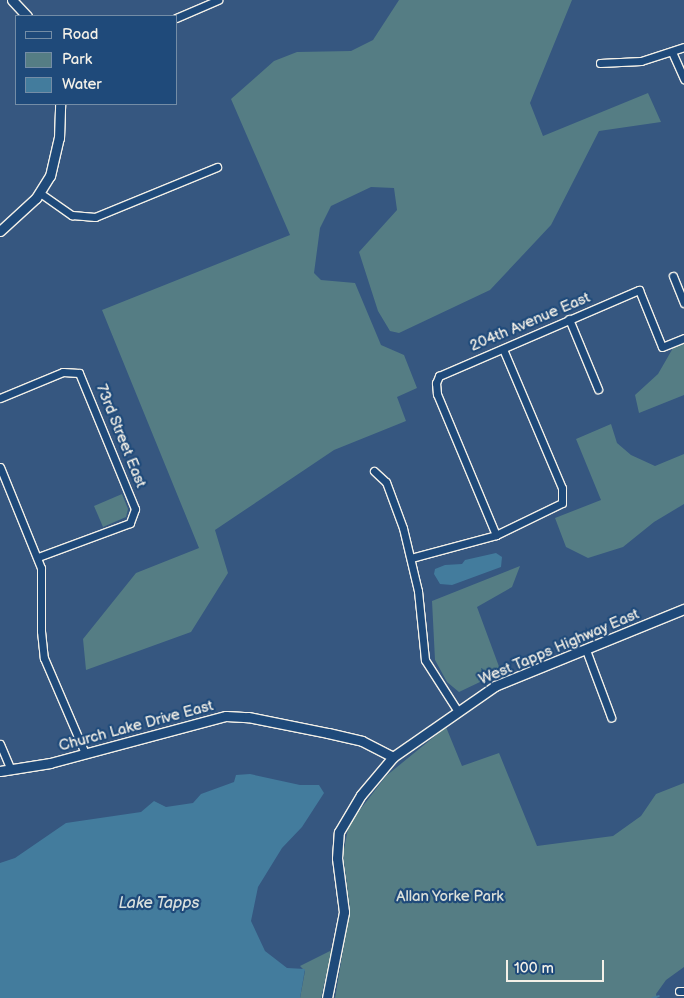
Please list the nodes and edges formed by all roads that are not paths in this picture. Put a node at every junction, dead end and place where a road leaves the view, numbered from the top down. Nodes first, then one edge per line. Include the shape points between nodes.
1 (12, 0) edge
2 (218, 0) edge
3 (26, 15) edge
4 (178, 17) edge
5 (684, 47) edge
6 (672, 52) junction
7 (600, 63) dead end
8 (684, 79) edge
9 (60, 105) edge
10 (217, 167) dead end
11 (40, 193) junction
12 (0, 231) edge
13 (673, 276) dead end
14 (684, 304) edge
15 (569, 319) junction
16 (684, 338) edge
17 (503, 349) junction
18 (598, 389) dead end
19 (0, 398) edge
20 (0, 466) edge
21 (374, 471) dead end
22 (496, 534) junction
23 (38, 557) junction
24 (411, 558) junction
25 (684, 609) edge
26 (586, 650) junction
27 (457, 710) junction
28 (611, 717) dead end
29 (0, 744) edge
30 (84, 753) junction
31 (393, 758) junction
32 (11, 770) junction
33 (0, 771) edge
34 (327, 998) edge

1 - 3 street
2 - 4 street
5 - 6 street
6 - 7 street via 641,61
6 - 8 street
9 - 11 street via 56,157
10 - 11 street via 95,217 72,215
11 - 12 street
13 - 14 street
15 - 16 street, 204th Avenue East via 639,290 662,347
15 - 17 street, 204th Avenue East
15 - 18 street
17 - 22 street via 562,488 563,498 556,509
17 - 22 street, 204th Avenue East via 443,374 436,383 437,394
19 - 23 street, 73rd Street East via 63,372 76,372 82,376 133,502 135,515 125,525
20 - 23 street
21 - 24 street via 386,482
22 - 24 street
23 - 30 street via 43,582 41,631 44,658
24 - 27 street via 425,660
25 - 26 street, West Tapps Highway East
26 - 27 street, West Tapps Highway East via 510,679
26 - 28 street
27 - 31 street, West Tapps Highway East
29 - 32 street
30 - 31 street, Church Lake Drive East via 214,718 238,716 362,741
30 - 32 street, Church Lake Drive East
31 - 34 street, West Tapps Highway East via 361,795 339,832 337,858 344,912
32 - 33 street, Church Lake Drive East

